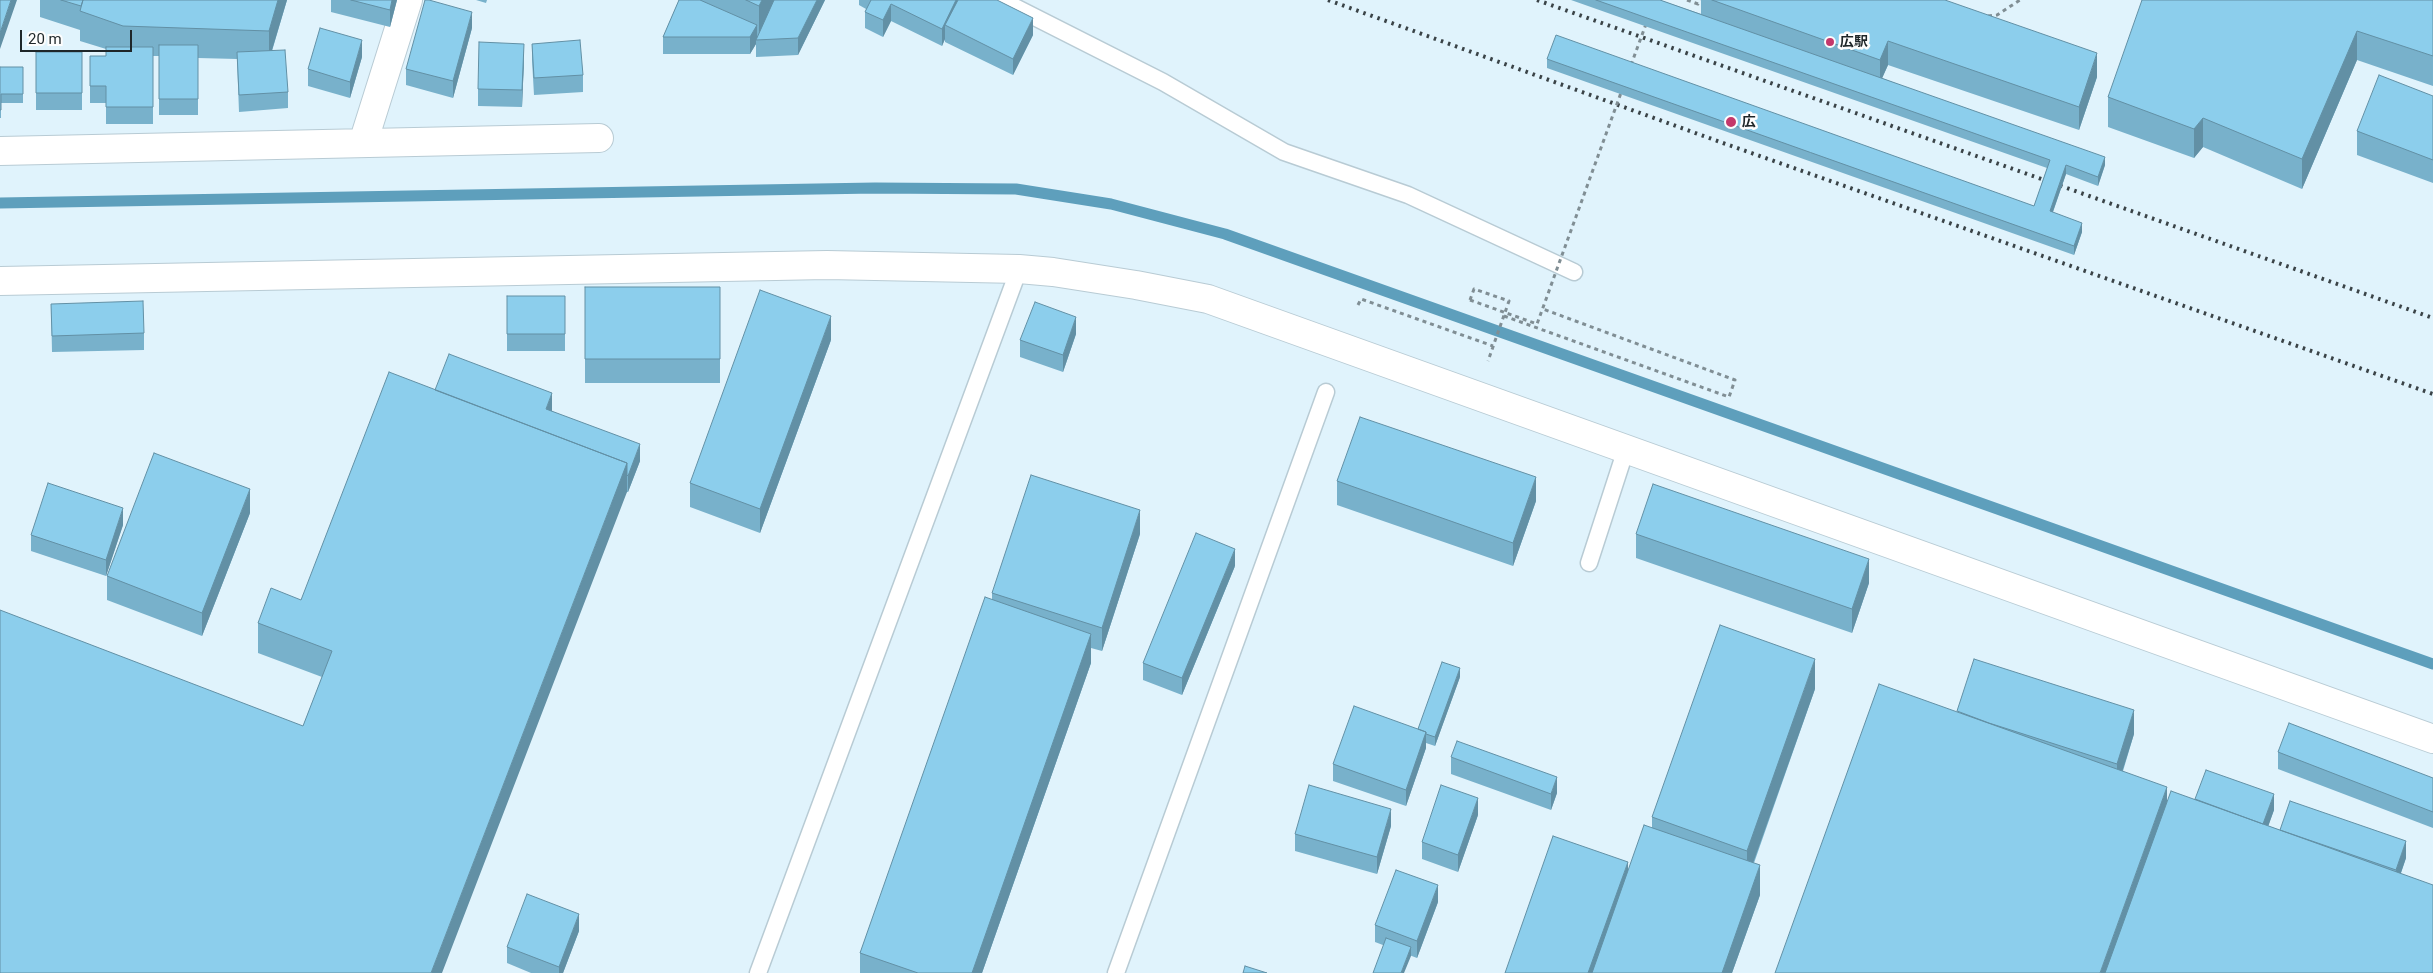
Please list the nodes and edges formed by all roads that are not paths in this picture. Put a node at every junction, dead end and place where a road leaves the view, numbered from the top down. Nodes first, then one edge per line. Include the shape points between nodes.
1 (408, 0) edge
2 (1001, 0) edge
3 (599, 138) dead end
4 (363, 143) junction
5 (0, 151) edge
6 (1019, 269) junction
7 (1574, 272) dead end
8 (0, 281) edge
9 (1326, 392) dead end
10 (1626, 449) junction
11 (1589, 563) dead end
12 (2433, 739) edge
13 (758, 973) edge
14 (1116, 973) edge

1 - 4 street
2 - 7 lane via 1163,82 1284,152 1408,195
3 - 4 street
4 - 5 street
6 - 8 street via 827,265
6 - 10 street via 1062,273 1208,299
6 - 13 lane
9 - 14 lane
10 - 11 lane
10 - 12 street

